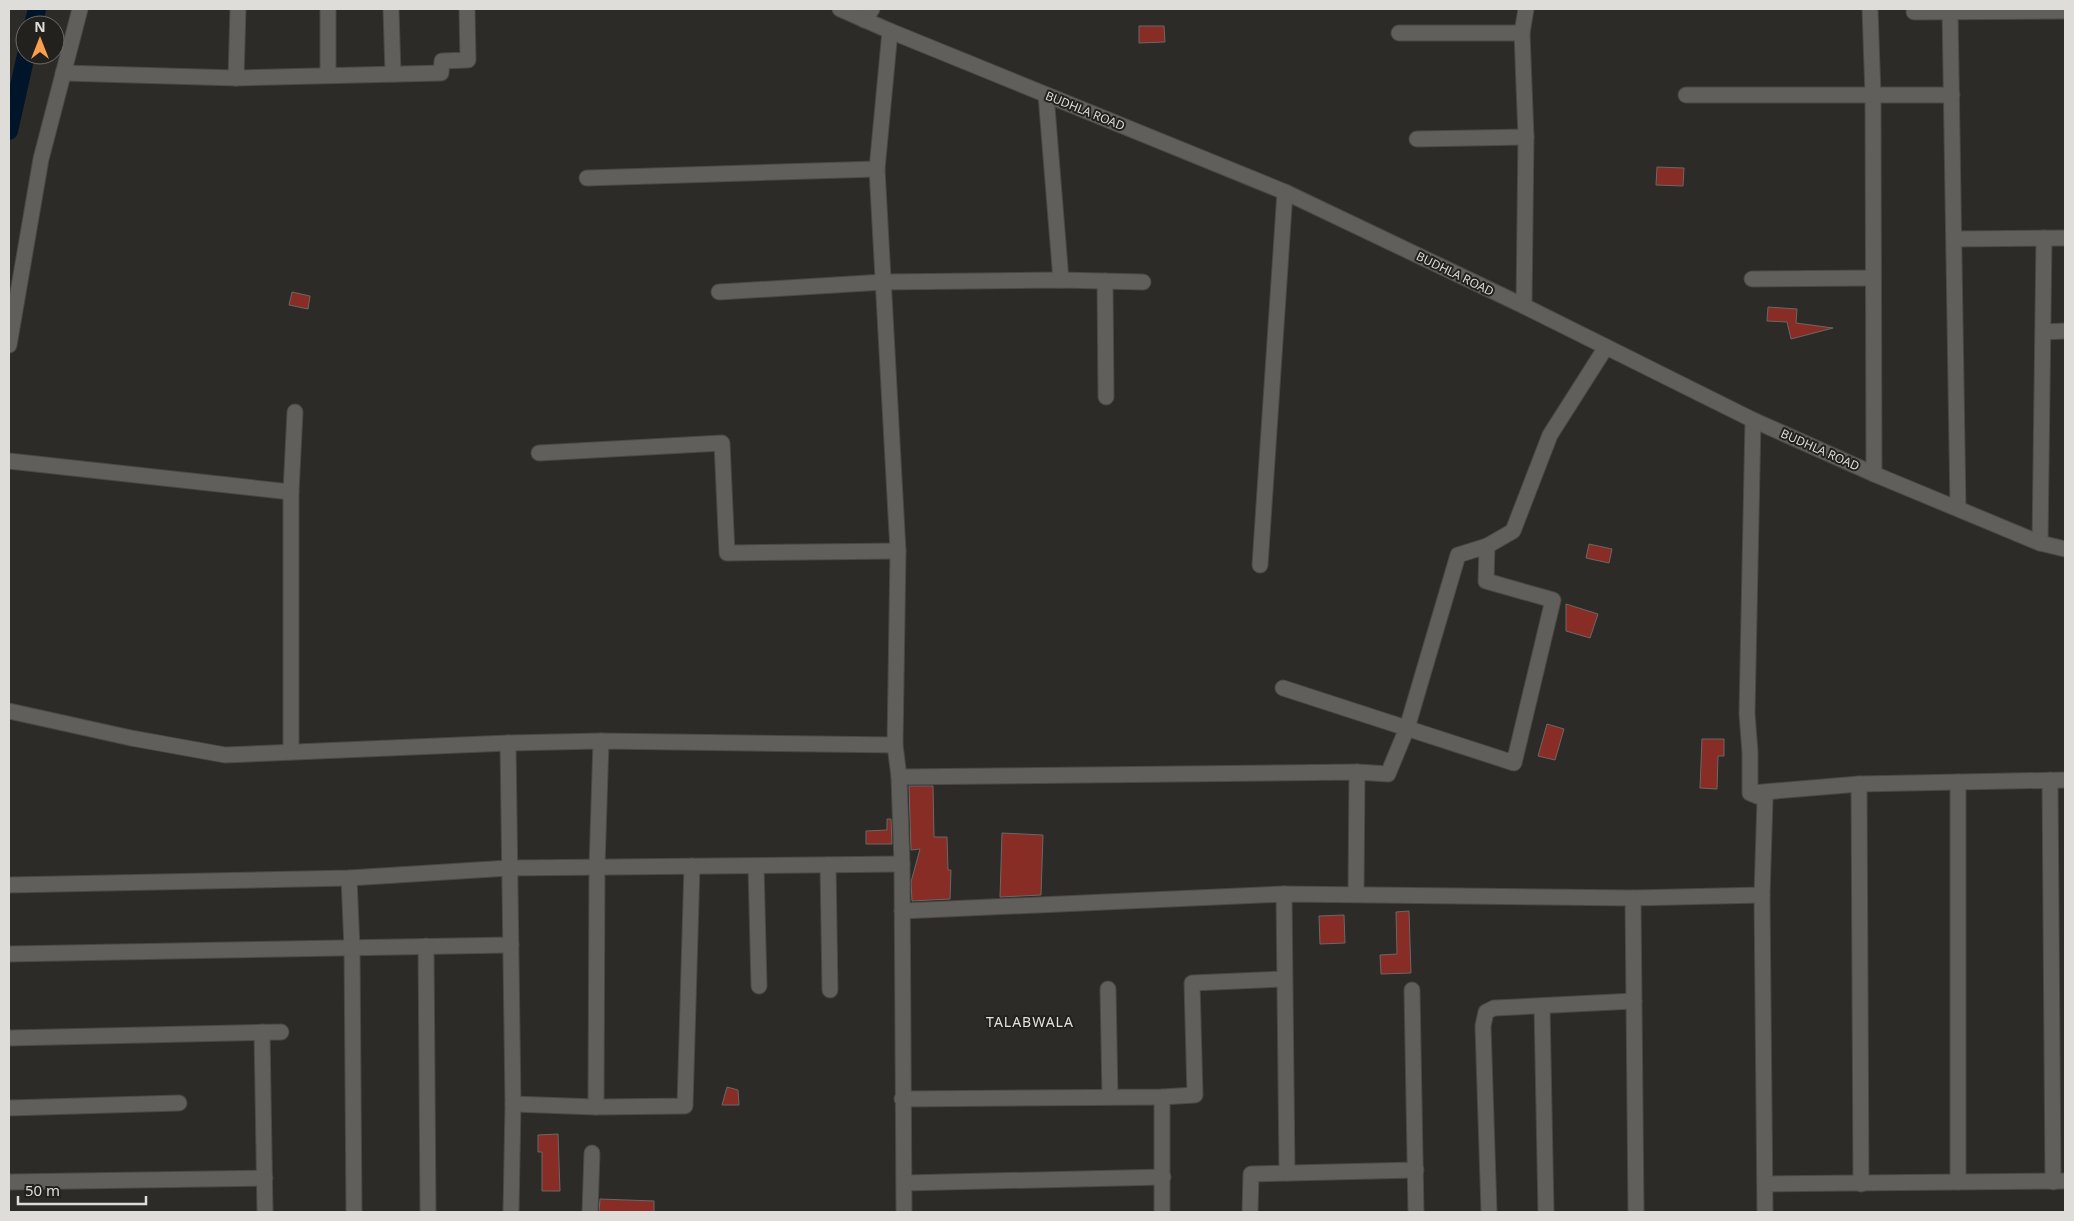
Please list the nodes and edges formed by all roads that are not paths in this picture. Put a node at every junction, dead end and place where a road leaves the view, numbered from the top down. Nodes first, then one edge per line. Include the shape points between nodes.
1 (80, 9) edge
2 (238, 9) edge
3 (328, 9) edge
4 (391, 9) edge
5 (467, 9) edge
6 (840, 9) edge
7 (1526, 9) edge
8 (1870, 9) edge
9 (1950, 10) edge
10 (2065, 11) edge
11 (1914, 12) dead end
12 (868, 14) edge
13 (890, 31) junction
14 (1399, 33) dead end
15 (1522, 33) junction
16 (63, 72) junction
17 (393, 74) junction
18 (328, 75) junction
19 (236, 78) junction
20 (1046, 95) junction
21 (1686, 95) dead end
22 (1873, 95) junction
23 (1952, 95) junction
24 (1526, 136) junction
25 (1417, 138) dead end
26 (877, 169) junction
27 (587, 178) dead end
28 (1285, 192) junction
29 (2044, 238) junction
30 (2065, 238) edge
31 (1954, 239) junction
32 (1872, 278) junction
33 (1752, 279) dead end
34 (1061, 280) junction
35 (1105, 281) junction
36 (884, 282) junction
37 (1143, 282) dead end
38 (719, 292) dead end
39 (1524, 306) junction
40 (2065, 331) edge
41 (2043, 332) junction
42 (9, 345) edge
43 (1606, 347) junction
44 (1106, 397) dead end
45 (295, 412) dead end
46 (1753, 420) junction
47 (539, 453) dead end
48 (9, 461) edge
49 (1874, 474) junction
50 (290, 492) junction
51 (1958, 508) junction
52 (2040, 542) junction
53 (1487, 546) junction
54 (2065, 550) edge
55 (898, 551) junction
56 (1260, 566) dead end
57 (1283, 688) dead end
58 (9, 711) edge
59 (1407, 728) junction
60 (601, 741) junction
61 (508, 743) junction
62 (895, 745) junction
63 (291, 752) junction
64 (1358, 772) junction
65 (899, 777) junction
66 (2050, 780) junction
67 (2065, 780) edge
68 (1958, 782) junction
69 (1859, 784) junction
70 (1750, 793) junction
71 (902, 864) junction
72 (828, 865) junction
73 (692, 866) junction
74 (756, 866) junction
75 (597, 867) junction
76 (509, 868) junction
77 (349, 878) junction
78 (9, 885) edge
79 (1284, 894) junction
80 (1356, 894) junction
81 (1762, 895) junction
82 (1633, 898) junction
83 (902, 911) junction
84 (511, 945) junction
85 (426, 946) junction
86 (352, 948) junction
87 (9, 954) edge
88 (1284, 979) junction
89 (759, 986) dead end
90 (1108, 989) dead end
91 (830, 990) dead end
92 (1412, 990) dead end
93 (1634, 1001) junction
94 (1542, 1006) junction
95 (262, 1032) junction
96 (281, 1032) dead end
97 (9, 1038) edge
98 (1110, 1097) junction
99 (1162, 1097) junction
100 (902, 1099) junction
101 (179, 1103) dead end
102 (512, 1104) junction
103 (596, 1107) junction
104 (9, 1108) edge
105 (592, 1153) dead end
106 (1416, 1170) junction
107 (1287, 1172) junction
108 (1163, 1177) junction
109 (265, 1178) junction
110 (9, 1182) edge
111 (1958, 1182) junction
112 (2059, 1182) edge
113 (904, 1183) junction
114 (1765, 1184) junction
115 (1860, 1184) junction
116 (265, 1212) edge
117 (354, 1212) edge
118 (428, 1212) edge
119 (512, 1212) edge
120 (590, 1212) edge
121 (904, 1212) edge
122 (1162, 1212) edge
123 (1250, 1212) edge
124 (1416, 1212) edge
125 (1489, 1212) edge
126 (1546, 1212) edge
127 (1636, 1212) edge
128 (1765, 1212) edge

1 - 16 street
2 - 19 street
3 - 18 street
4 - 17 street
5 - 17 street via 468,60 442,61 441,73
6 - 12 street, BUDHLA ROAD
7 - 15 street
8 - 22 street
9 - 10 street
9 - 11 street
9 - 23 street
12 - 13 street, BUDHLA ROAD
13 - 20 street, BUDHLA ROAD
13 - 26 street
14 - 15 street
15 - 24 street
16 - 19 street
16 - 42 street via 41,159
17 - 18 street
18 - 19 street
20 - 28 street, BUDHLA ROAD
20 - 34 street
21 - 22 street
22 - 23 street
22 - 32 street
23 - 31 street
24 - 25 street
24 - 39 street
26 - 27 street
26 - 36 street
28 - 39 street, BUDHLA ROAD
28 - 56 street
29 - 30 street
29 - 31 street
29 - 41 street
31 - 51 street
32 - 33 street
32 - 49 street
34 - 35 street
34 - 36 street
35 - 37 street
35 - 44 street
36 - 38 street
36 - 55 street
39 - 43 street, BUDHLA ROAD
40 - 41 street
41 - 52 street
43 - 46 street, BUDHLA ROAD
43 - 53 street via 1550,435 1513,531
45 - 50 street
46 - 49 street, BUDHLA ROAD
46 - 70 street via 1747,714
47 - 55 street via 722,442 727,553
48 - 50 street
49 - 51 street, BUDHLA ROAD
50 - 63 street
51 - 52 street, BUDHLA ROAD
52 - 54 street, BUDHLA ROAD
53 - 59 street via 1458,555
53 - 59 street via 1486,581 1553,600 1514,763
55 - 62 street
57 - 59 street
58 - 63 street via 225,755
59 - 64 street via 1388,774
60 - 61 street
60 - 62 street
60 - 75 street
61 - 63 street
61 - 76 street
62 - 65 street
64 - 65 street
64 - 80 street
65 - 71 street
66 - 67 street
66 - 68 street
66 - 112 street
68 - 69 street
68 - 111 street
69 - 70 street
69 - 115 street
70 - 81 street via 1764,799
71 - 72 street
71 - 83 street
72 - 74 street
72 - 91 street
73 - 74 street
73 - 75 street
73 - 103 street via 685,1106
74 - 89 street
75 - 76 street
75 - 103 street
76 - 77 street
76 - 84 street
77 - 78 street
77 - 86 street
79 - 80 street
79 - 83 street
79 - 88 street
80 - 82 street
81 - 82 street
81 - 114 street
82 - 93 street
83 - 100 street
84 - 85 street
84 - 102 street
85 - 86 street
85 - 118 street
86 - 87 street
86 - 117 street
88 - 99 street via 1192,983 1195,1095
88 - 107 street
90 - 98 street
92 - 106 street
93 - 94 street
93 - 127 street
94 - 125 street via 1494,1008 1486,1012 1483,1026
94 - 126 street
95 - 96 street
95 - 97 street
95 - 109 street
98 - 99 street
98 - 100 street
99 - 108 street
100 - 113 street
101 - 104 street
102 - 103 street
102 - 119 street
105 - 120 street
106 - 107 street
106 - 124 street
107 - 123 street via 1251,1174
108 - 113 street
108 - 122 street
109 - 110 street
109 - 116 street
111 - 112 street
111 - 115 street
113 - 121 street
114 - 115 street
114 - 128 street

